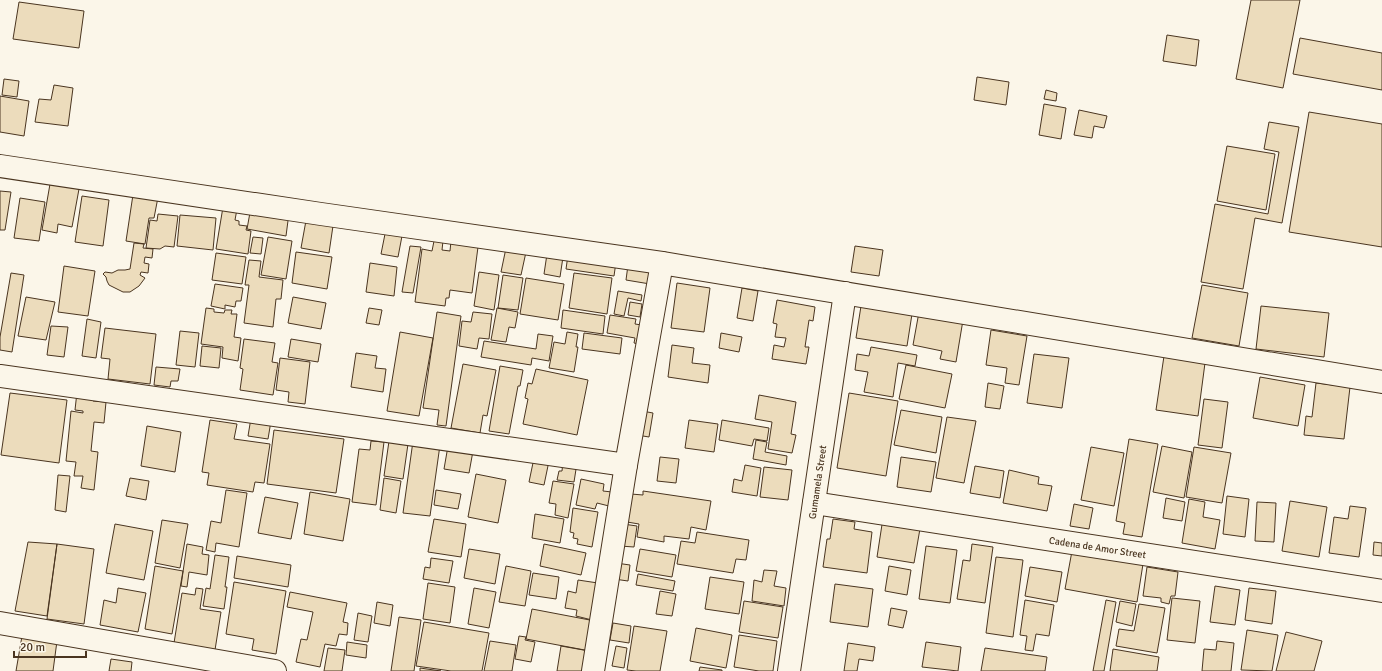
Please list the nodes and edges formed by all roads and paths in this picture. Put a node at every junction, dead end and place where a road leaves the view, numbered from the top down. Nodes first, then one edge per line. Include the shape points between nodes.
1 (0, 166) edge
2 (662, 262) junction
3 (845, 293) junction
4 (0, 376) edge
5 (1382, 382) edge
6 (626, 464) junction
7 (814, 503) junction
8 (1382, 591) edge
9 (0, 623) edge
10 (276, 671) edge
11 (594, 671) edge
12 (788, 671) edge

1 - 2 street
2 - 3 street
2 - 6 street
3 - 5 street
3 - 7 street, Gumamela Street
4 - 6 street
6 - 11 street
7 - 8 street, Cadena de Amor Street
7 - 12 street, Gumamela Street
9 - 10 street

